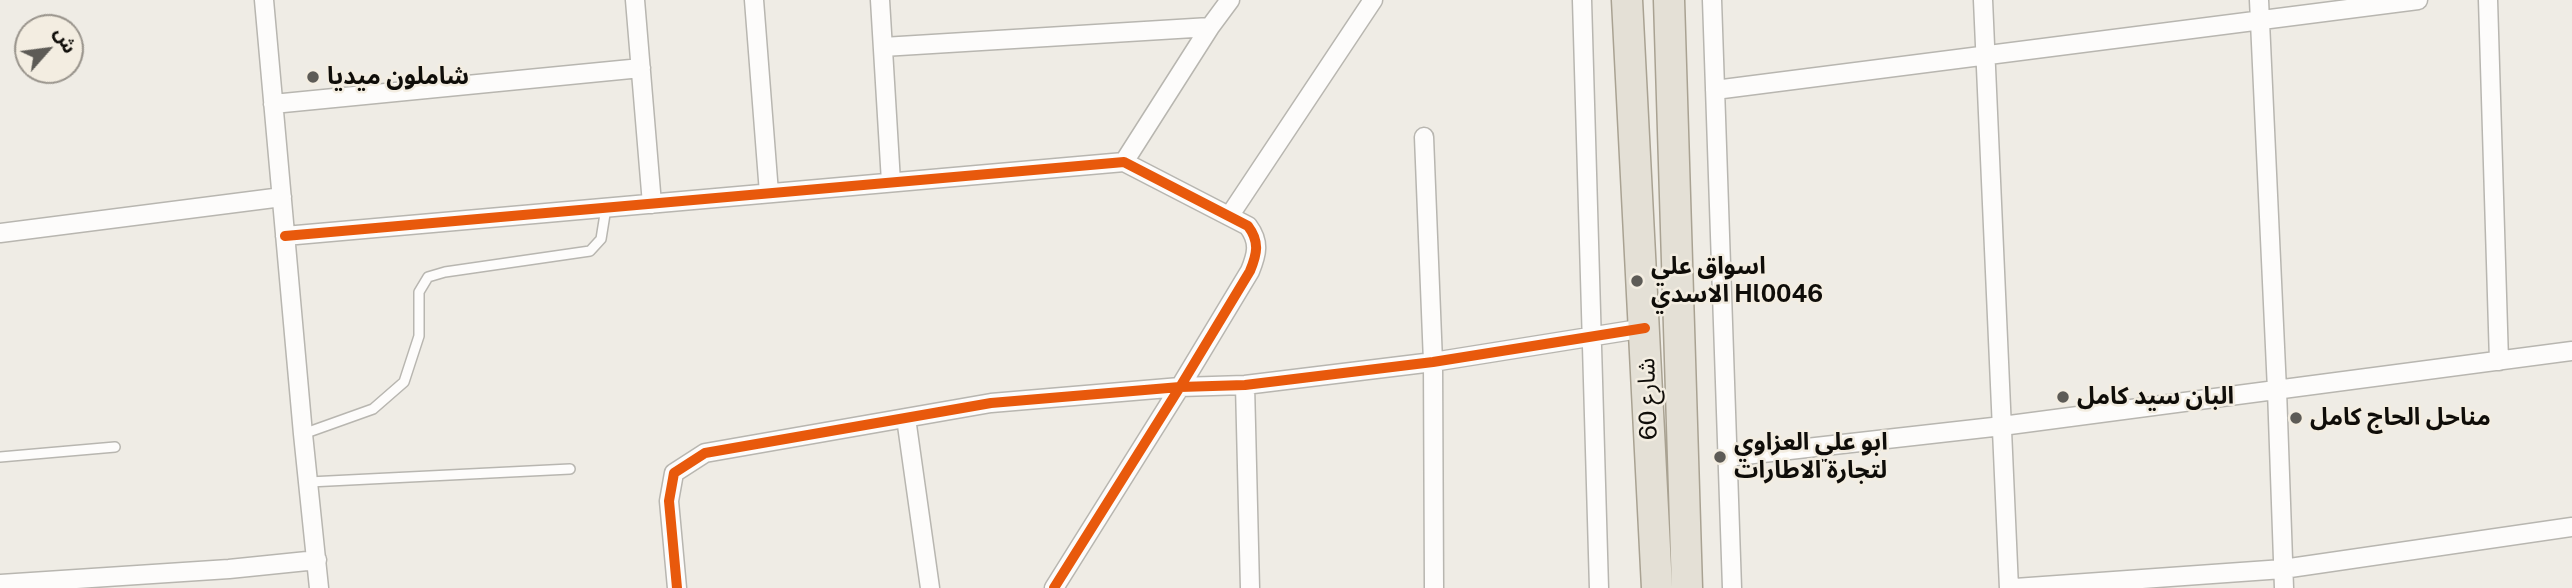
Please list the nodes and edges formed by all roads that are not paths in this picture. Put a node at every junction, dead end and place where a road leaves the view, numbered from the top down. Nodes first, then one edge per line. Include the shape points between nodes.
1 (264, 0) edge
2 (635, 0) edge
3 (754, 0) edge
4 (880, 0) edge
5 (1230, 0) edge
6 (1373, 0) edge
7 (1582, 0) edge
8 (1627, 0) edge
9 (1669, 0) edge
10 (1712, 0) edge
11 (1983, 0) edge
12 (2259, 0) edge
13 (2418, 0) edge
14 (2488, 0) edge
15 (2260, 21) junction
16 (1210, 27) junction
17 (883, 47) junction
18 (1985, 56) junction
19 (641, 68) junction
20 (1715, 90) junction
21 (273, 104) junction
22 (1424, 137) dead end
23 (1124, 162) junction
24 (891, 183) junction
25 (769, 193) junction
26 (282, 197) junction
27 (652, 204) junction
28 (606, 208) junction
29 (1230, 215) junction
30 (0, 233) edge
31 (285, 236) junction
32 (1645, 327) junction
33 (1592, 335) junction
34 (2572, 351) edge
35 (2499, 361) junction
36 (1433, 362) junction
37 (1245, 385) junction
38 (1180, 387) junction
39 (2277, 390) junction
40 (906, 418) junction
41 (2002, 426) junction
42 (303, 434) junction
43 (115, 447) dead end
44 (0, 457) edge
45 (1727, 457) junction
46 (570, 469) dead end
47 (309, 482) junction
48 (2572, 527) edge
49 (317, 560) junction
50 (2283, 569) junction
51 (0, 583) edge
52 (319, 588) edge
53 (677, 588) edge
54 (930, 588) edge
55 (1054, 588) edge
56 (1250, 588) edge
57 (1434, 588) edge
58 (1599, 588) edge
59 (1657, 588) edge
60 (1687, 588) edge
61 (1732, 588) edge
62 (2009, 588) edge
63 (2015, 588) edge
64 (2284, 588) edge

1 - 21 street
2 - 19 street
3 - 25 street
4 - 17 street
5 - 16 street
6 - 29 street
7 - 33 street
8 - 32 highway, شارع 60
9 - 60 highway, شارع 60
10 - 20 street
11 - 18 street
12 - 15 street
13 - 15 street
14 - 35 street
15 - 18 street
15 - 39 street
16 - 17 street
16 - 23 street
17 - 24 street
18 - 20 street
18 - 41 street
19 - 21 street
19 - 27 street
20 - 45 street
21 - 26 street
22 - 36 street
23 - 24 street
23 - 29 street
24 - 25 street
25 - 27 street
26 - 30 street
26 - 31 street
27 - 28 street
28 - 31 street
28 - 42 lane via 601,239 590,251 428,277 419,292 419,336 404,382 373,409
29 - 38 street via 1254,234 1257,253
31 - 42 street
32 - 33 street
32 - 59 highway, شارع 60
33 - 36 street
33 - 58 street
34 - 35 street
35 - 39 street
36 - 37 street
36 - 57 street
37 - 38 street
37 - 56 street
38 - 40 street via 991,403
38 - 55 street
39 - 41 street
39 - 50 street
40 - 53 street via 705,453 674,473 669,501
40 - 54 street
41 - 45 street
41 - 62 street
42 - 47 street
43 - 44 lane
45 - 61 street
46 - 47 lane
47 - 49 street
48 - 50 street
49 - 51 street
49 - 52 street
50 - 63 street
50 - 64 street

